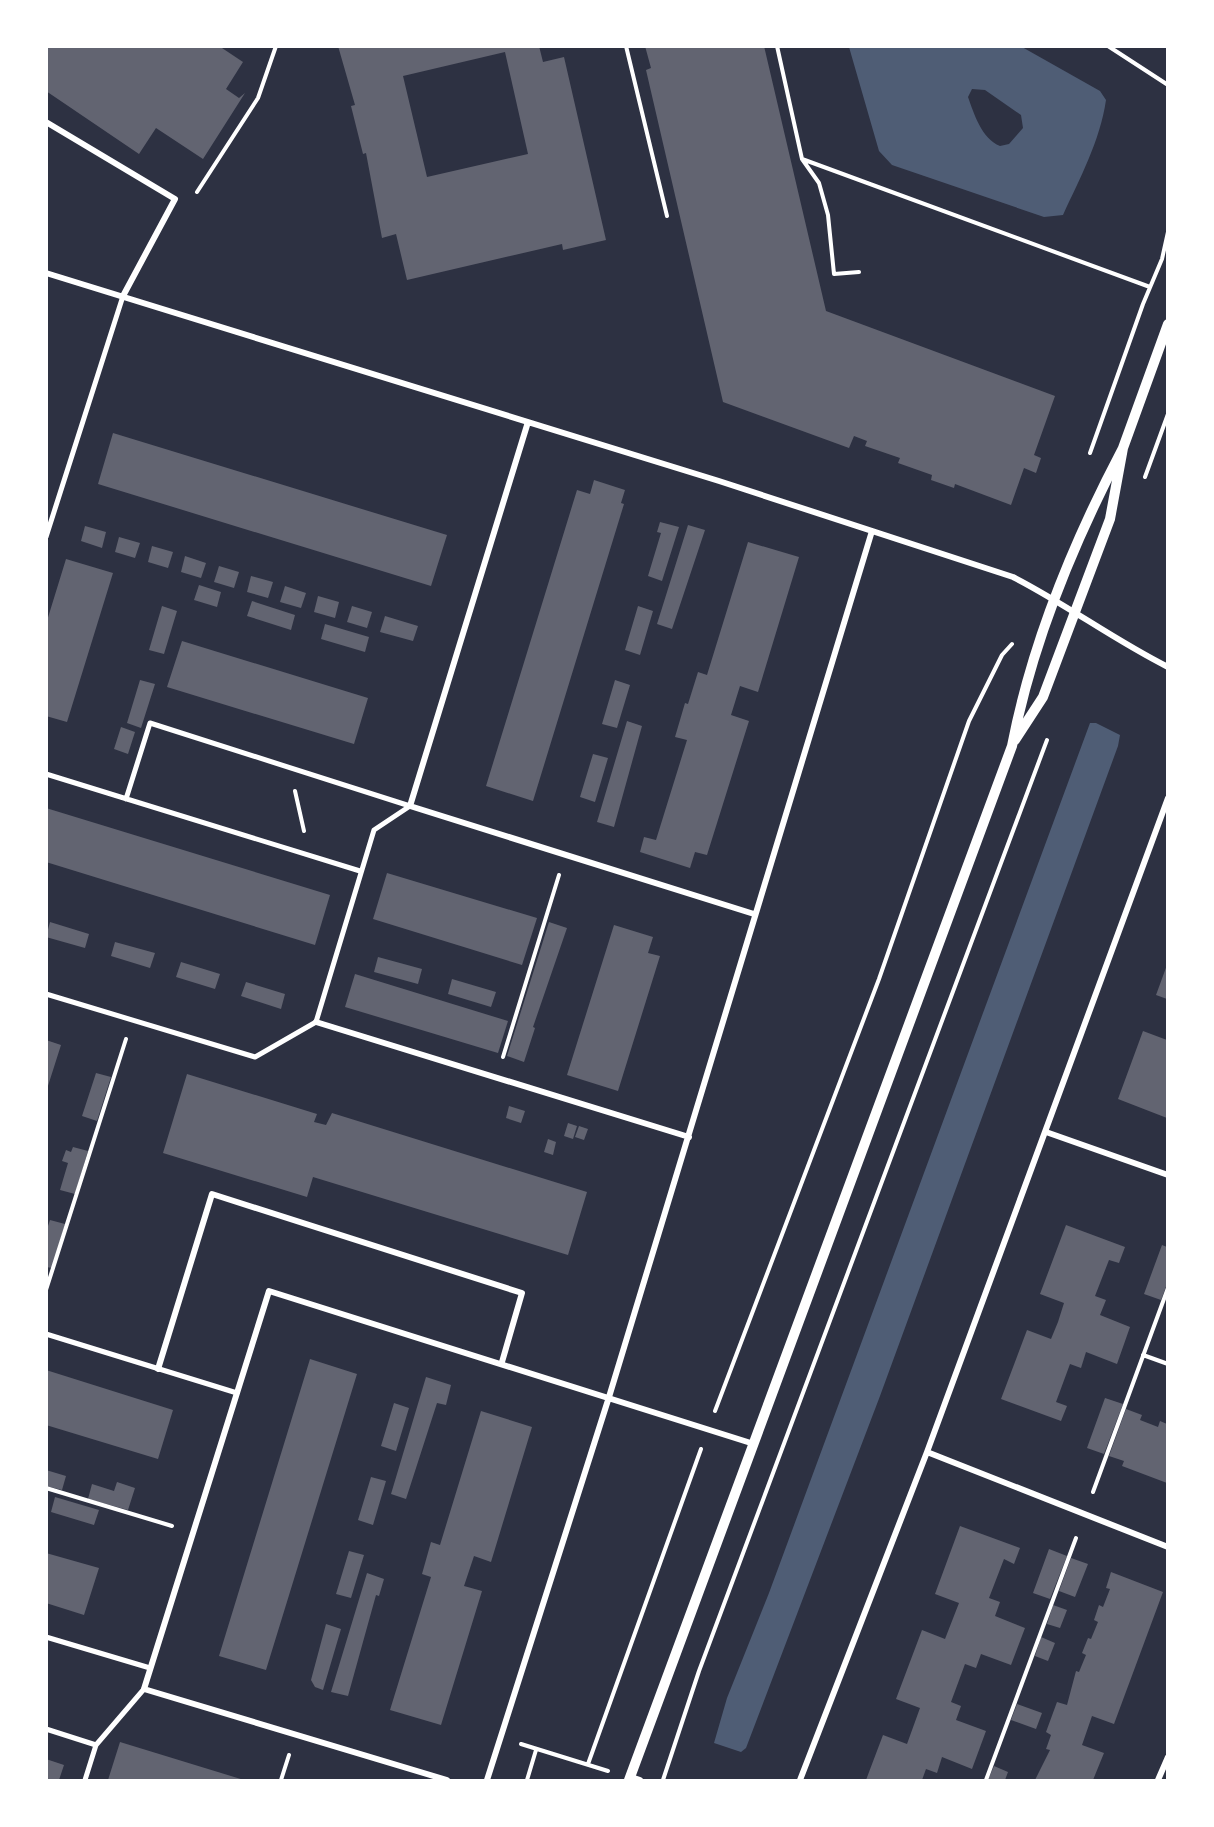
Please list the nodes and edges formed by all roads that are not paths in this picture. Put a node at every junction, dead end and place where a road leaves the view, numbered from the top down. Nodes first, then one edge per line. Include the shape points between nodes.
1 (46, 122) edge
2 (46, 273) edge
3 (123, 296) junction
4 (1167, 324) edge
5 (528, 422) junction
6 (1123, 448) junction
7 (872, 531) junction
8 (46, 537) edge
9 (1056, 600) junction
10 (1075, 614) junction
11 (1167, 667) edge
12 (1012, 746) junction
13 (46, 774) edge
14 (126, 798) junction
15 (1167, 798) edge
16 (410, 806) junction
17 (360, 871) junction
18 (754, 914) junction
19 (46, 994) edge
20 (316, 1022) junction
21 (1046, 1132) junction
22 (689, 1137) junction
23 (1167, 1175) edge
24 (46, 1335) edge
25 (502, 1362) junction
26 (158, 1369) junction
27 (237, 1393) junction
28 (609, 1397) junction
29 (754, 1444) junction
30 (927, 1452) junction
31 (1167, 1547) edge
32 (46, 1637) edge
33 (150, 1668) junction
34 (144, 1689) junction
35 (46, 1729) edge
36 (96, 1745) junction
37 (1167, 1757) edge
38 (86, 1780) edge
39 (447, 1780) edge
40 (487, 1780) edge
41 (633, 1780) edge
42 (800, 1780) edge
43 (1158, 1780) edge

1 - 3 street via 175,199
2 - 3 street
3 - 5 street
3 - 8 street
4 - 6 street
5 - 7 street
5 - 16 street
6 - 9 street via 1088,514
6 - 10 street via 1110,519
7 - 9 street via 1013,578
7 - 18 street
9 - 10 street
9 - 12 street via 1023,691
10 - 11 street
10 - 12 street via 1043,697
12 - 29 street
13 - 14 street
14 - 16 street via 150,723
14 - 17 street
15 - 21 street
16 - 17 street via 374,830
16 - 18 street
17 - 20 street
18 - 22 street
19 - 20 street via 255,1057
20 - 22 street
21 - 23 street
21 - 30 street
22 - 28 street
24 - 26 street
25 - 26 street via 522,1293 212,1194
25 - 27 street via 268,1291
25 - 28 street
26 - 27 street
27 - 33 street
28 - 29 street
28 - 40 street
29 - 41 street
30 - 31 street
30 - 42 street
32 - 33 street
33 - 34 street
34 - 36 street
34 - 39 street
35 - 36 street
36 - 38 street
37 - 43 street

